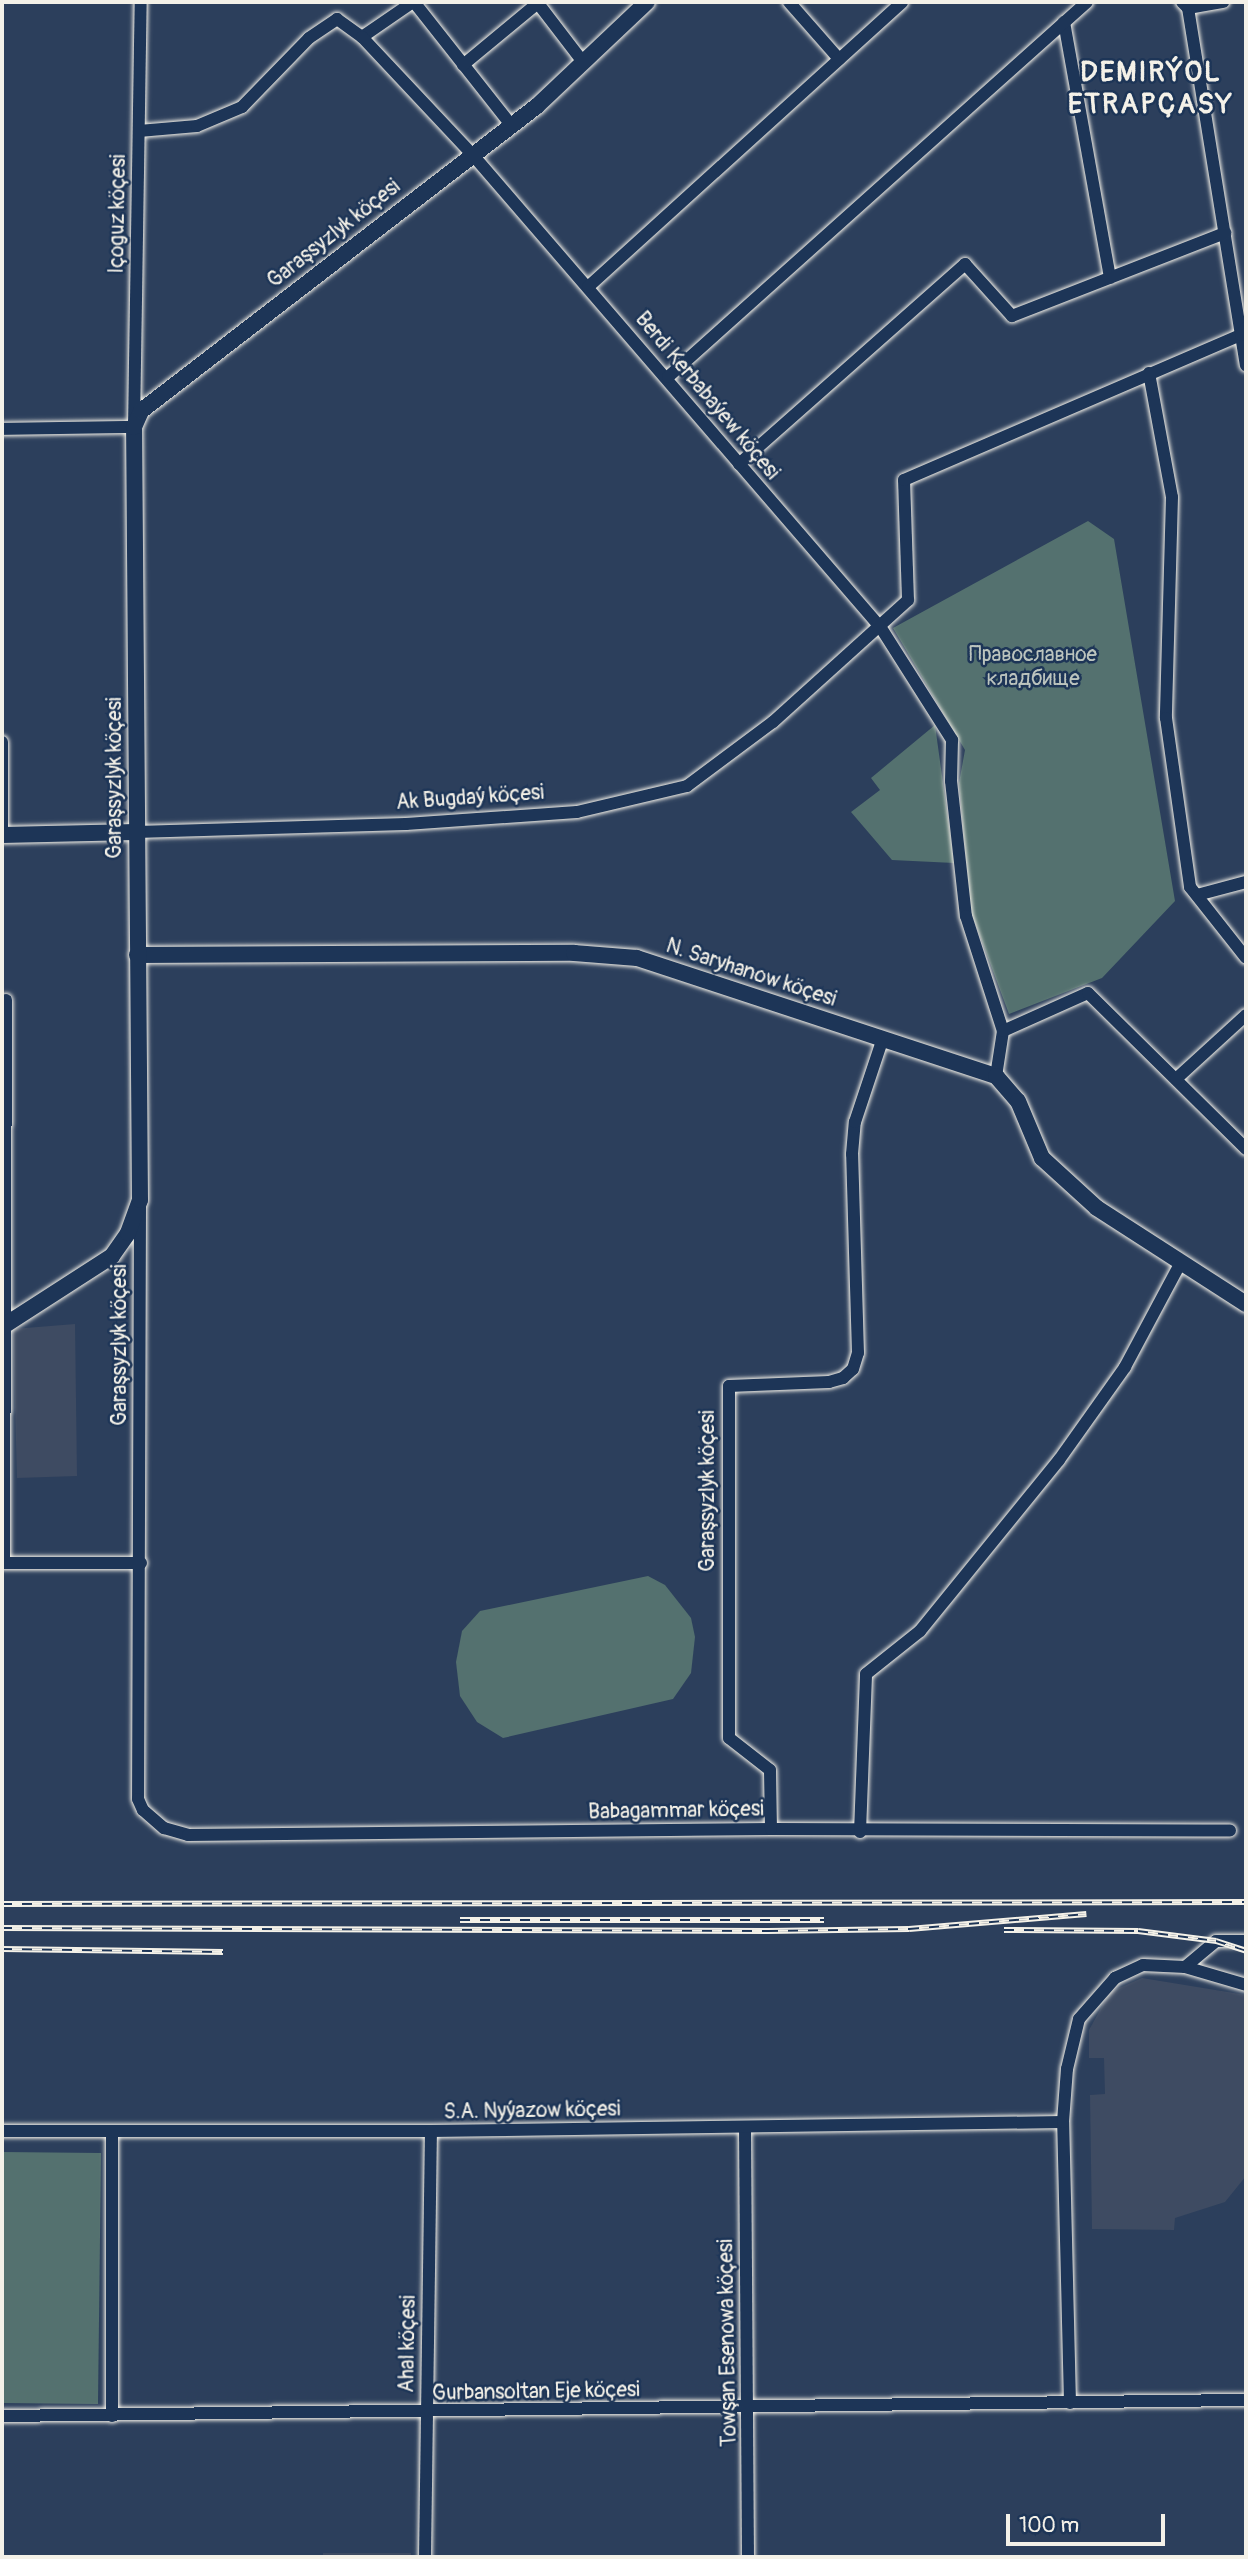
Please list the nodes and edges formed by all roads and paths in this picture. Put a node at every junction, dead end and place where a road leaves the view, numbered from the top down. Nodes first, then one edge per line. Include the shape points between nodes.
1 (141, 2) edge
2 (414, 2) edge
3 (647, 2) edge
4 (789, 2) edge
5 (902, 2) edge
6 (1087, 2) edge
7 (1223, 2) edge
8 (538, 3) edge
9 (1185, 5) edge
10 (1064, 22) junction
11 (362, 37) junction
12 (839, 60) junction
13 (583, 62) junction
14 (463, 65) junction
15 (511, 125) junction
16 (139, 131) junction
17 (472, 154) junction
18 (1224, 233) junction
19 (1110, 278) junction
20 (588, 287) junction
21 (1244, 331) edge
22 (1246, 365) edge
23 (1149, 373) junction
24 (668, 377) junction
25 (134, 427) junction
26 (2, 429) edge
27 (738, 464) junction
28 (881, 628) junction
29 (2, 742) edge
30 (136, 832) junction
31 (2, 835) edge
32 (1246, 882) edge
33 (1197, 895) junction
34 (137, 955) junction
35 (1246, 958) edge
36 (6, 1000) dead end
37 (1246, 1014) edge
38 (1003, 1031) junction
39 (883, 1038) junction
40 (996, 1076) junction
41 (1176, 1079) junction
42 (4, 1146) edge
43 (1246, 1149) edge
44 (140, 1200) junction
45 (1180, 1264) junction
46 (1246, 1304) edge
47 (3, 1327) edge
48 (3, 1563) edge
49 (141, 1563) junction
50 (138, 1799) joint
51 (771, 1829) junction
52 (1230, 1831) dead end
53 (860, 1832) junction
54 (1246, 1941) edge
55 (1185, 1967) junction
56 (1246, 1985) edge
57 (1063, 2122) junction
58 (745, 2128) junction
59 (111, 2130) junction
60 (2, 2131) edge
61 (430, 2132) junction
62 (1246, 2400) edge
63 (1070, 2403) junction
64 (748, 2407) junction
65 (426, 2413) junction
66 (2, 2416) edge
67 (112, 2416) junction
68 (425, 2557) edge
69 (748, 2557) edge

1 - 16 street, Içoguz köçesi
2 - 11 street
2 - 14 street
3 - 13 main road, Garaşsyzlyk köçesi
4 - 12 street
5 - 12 street
6 - 10 street
7 - 9 street
8 - 13 street
8 - 14 street
9 - 18 street
10 - 19 street
10 - 24 street
11 - 16 street, Berdi Kerbabaýew köçesi via 346,22 332,21 242,107 197,126
11 - 17 street, Berdi Kerbabaýew köçesi
12 - 20 street
13 - 15 main road, Garaşsyzlyk köçesi
14 - 15 street
15 - 17 main road, Garaşsyzlyk köçesi
16 - 25 street, Içoguz köçesi
17 - 20 street, Berdi Kerbabaýew köçesi
17 - 25 main road, Garaşsyzlyk köçesi via 141,411
18 - 19 street
18 - 21 street
19 - 27 street via 1012,316 965,264
20 - 24 street, Berdi Kerbabaýew köçesi
21 - 22 street
21 - 23 street
23 - 28 street, Ak Bugdaý köçesi via 904,480 908,600
23 - 33 street via 1172,497 1166,718 1190,887
24 - 27 street, Berdi Kerbabaýew köçesi
25 - 26 street
25 - 30 main road, Garaşsyzlyk köçesi
27 - 28 street, Berdi Kerbabaýew köçesi
28 - 30 street, Ak Bugdaý köçesi via 773,722 687,786 577,812 406,824
28 - 38 street, Berdi Kerbabaýew köçesi via 952,740 951,781 966,916
29 - 31 street
30 - 31 main road, Ak Bugdaý köçesi
30 - 34 main road, Garaşsyzlyk köçesi
32 - 33 street
33 - 35 street
34 - 39 main road, N. Saryhanow köçesi via 574,953 637,958
34 - 44 main road, Garaşsyzlyk köçesi
36 - 42 street
37 - 41 street
38 - 40 street, Berdi Kerbabaýew köçesi
38 - 41 street via 1088,993
39 - 40 main road, N. Saryhanow köçesi
39 - 51 street, Garaşsyzlyk köçesi via 855,1122 852,1154 858,1353 853,1369 829,1382 729,1386 729,1738 770,1770
40 - 45 main road via 1018,1101 1042,1158 1097,1208
41 - 43 street
42 - 47 street
44 - 47 main road via 128,1233 112,1256
44 - 49 street, Garaşsyzlyk köçesi
45 - 46 main road
45 - 53 street via 1125,1367 1059,1460 920,1631 866,1674
47 - 48 street
48 - 49 street
49 - 50 street, Garaşsyzlyk köçesi
50 - 51 street, Babagammar köçesi via 153,1821 188,1835
51 - 53 street, Babagammar köçesi
52 - 53 street, Babagammar köçesi
54 - 55 street via 1216,1941
55 - 56 street
55 - 57 street via 1143,1965 1115,1978 1079,2019 1067,2069
57 - 58 street, S.A. Nyýazow köçesi
57 - 63 street
58 - 61 street, S.A. Nyýazow köçesi
58 - 64 street, Towşan Esenowa köçesi
59 - 60 street, S.A. Nyýazow köçesi
59 - 61 street, S.A. Nyýazow köçesi
59 - 67 street
61 - 65 street, Ahal köçesi
62 - 63 street, Gurbansoltan Eje köçesi
63 - 64 street, Gurbansoltan Eje köçesi
64 - 65 street, Gurbansoltan Eje köçesi
64 - 69 street, Towşan Esenowa köçesi
65 - 67 street, Gurbansoltan Eje köçesi
65 - 68 street, Ahal köçesi
66 - 67 street, Gurbansoltan Eje köçesi

